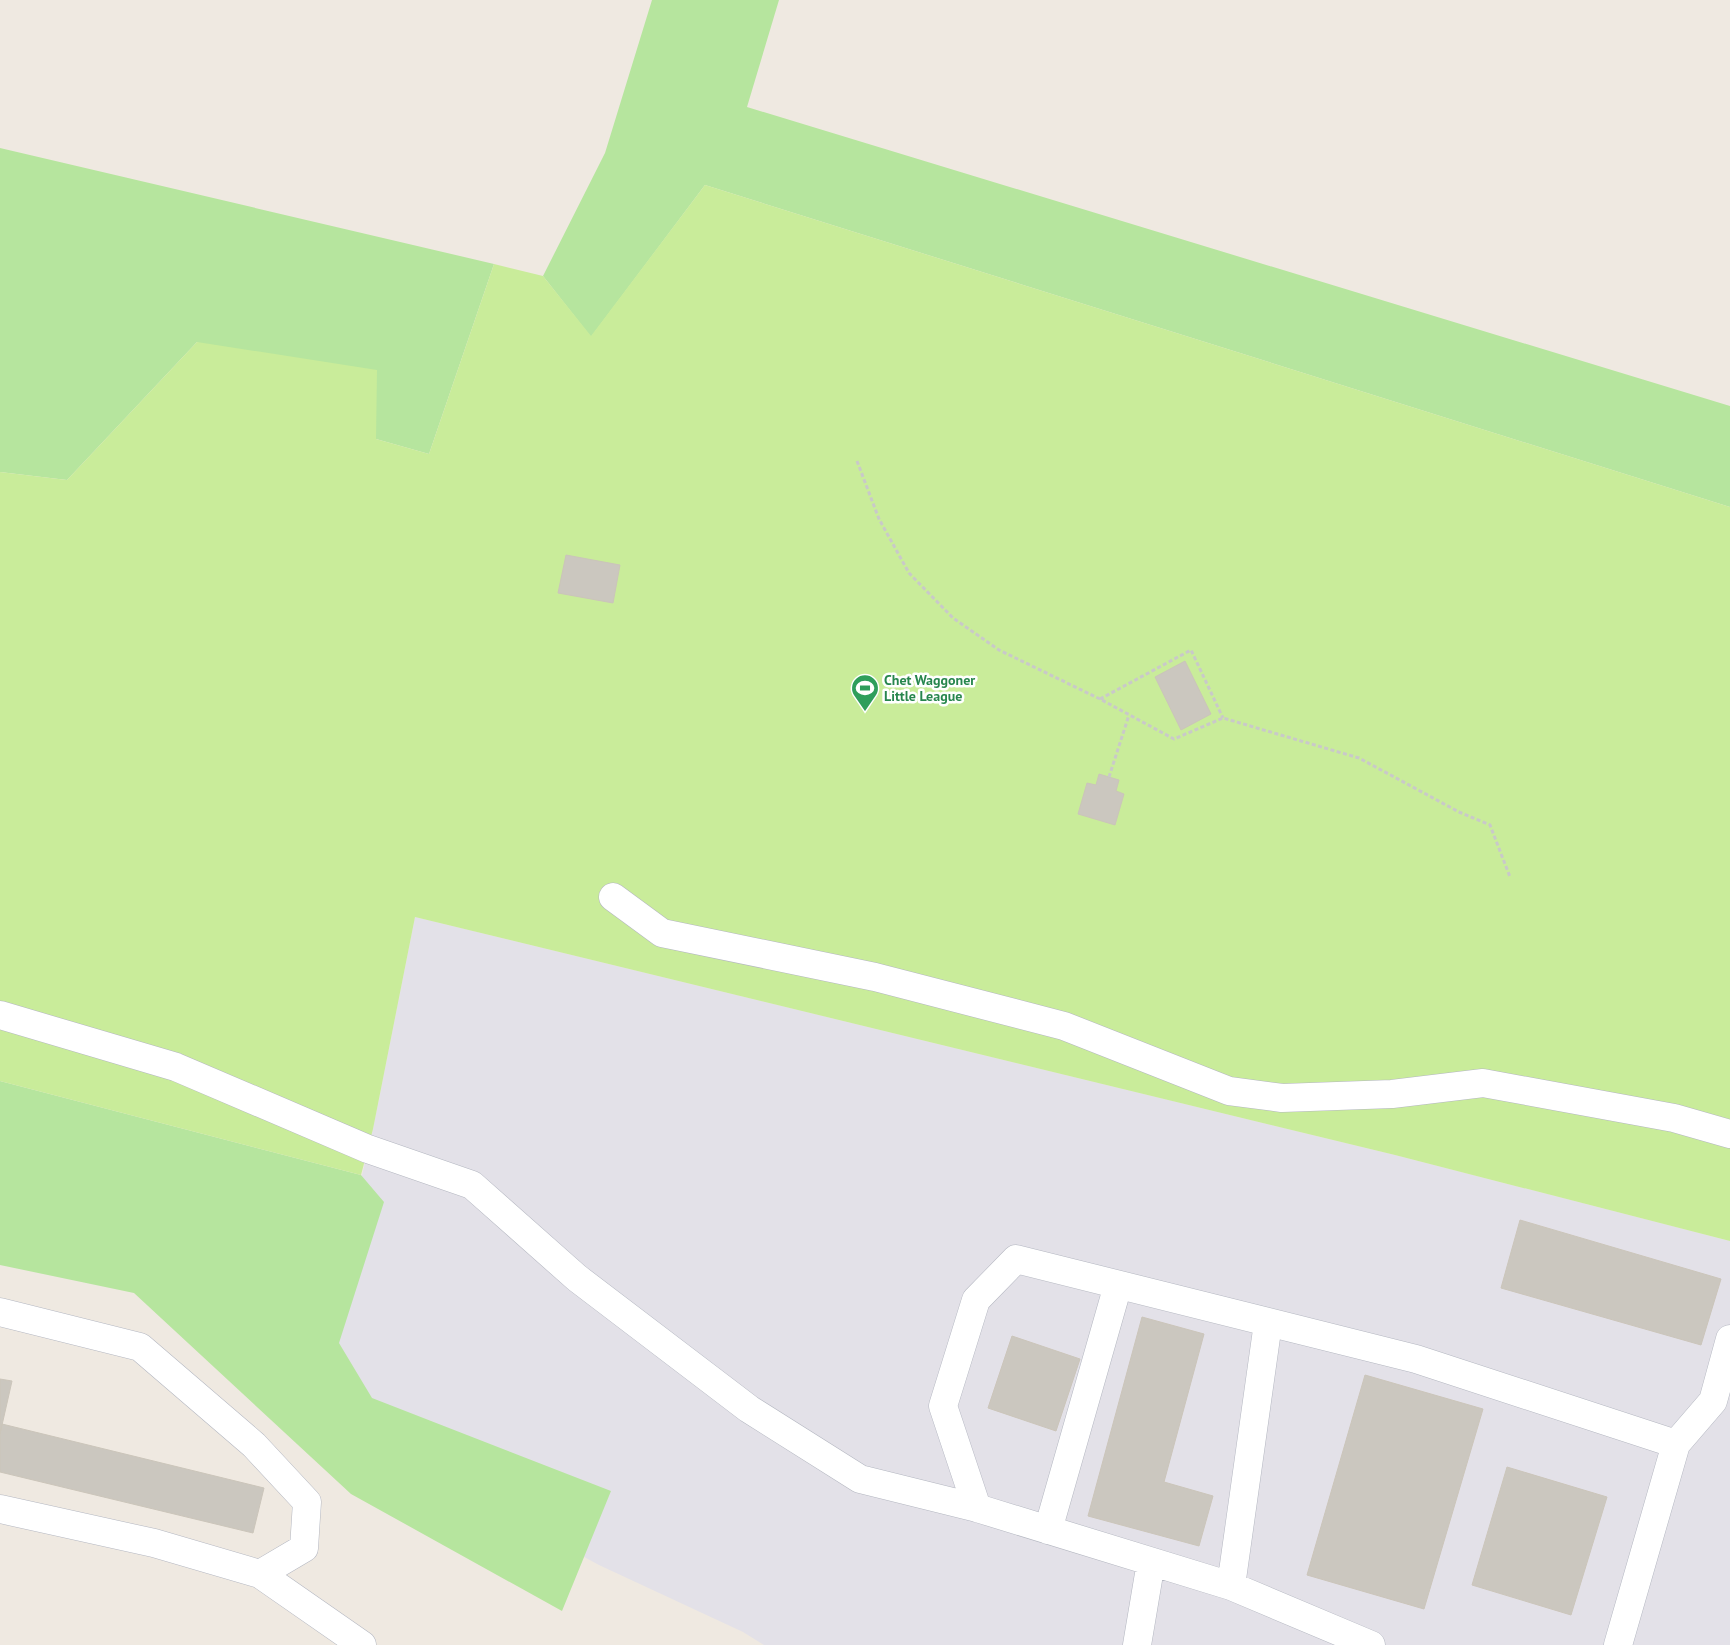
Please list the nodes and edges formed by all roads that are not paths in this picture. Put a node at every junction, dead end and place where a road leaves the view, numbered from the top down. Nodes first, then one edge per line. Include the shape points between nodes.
1 (613, 897) dead end
2 (0, 1015) edge
3 (1730, 1134) edge
4 (1118, 1285) junction
5 (0, 1312) edge
6 (1268, 1323) junction
7 (1730, 1338) edge
8 (1676, 1444) junction
9 (978, 1508) junction
10 (0, 1509) edge
11 (1048, 1530) junction
12 (1151, 1562) junction
13 (260, 1574) junction
14 (1231, 1586) junction
15 (1328, 1637) edge
16 (362, 1645) edge
17 (1137, 1645) edge
18 (1371, 1645) edge
19 (1618, 1645) edge

1 - 3 lane via 662,933 874,977 1064,1026 1229,1091 1282,1098 1392,1094 1483,1083 1674,1118
2 - 9 lane via 176,1067 368,1149 472,1186 577,1278 749,1409 860,1479
4 - 6 lane
4 - 9 lane via 1016,1259 976,1300 943,1406
4 - 11 lane
5 - 13 lane via 140,1347 254,1445 307,1502 304,1548
6 - 8 lane via 1416,1359
6 - 14 lane
7 - 8 lane via 1713,1401
8 - 19 lane
9 - 11 lane
10 - 13 lane via 154,1543
11 - 12 lane
12 - 14 lane
12 - 17 lane
13 - 16 lane
14 - 15 lane
15 - 18 lane

